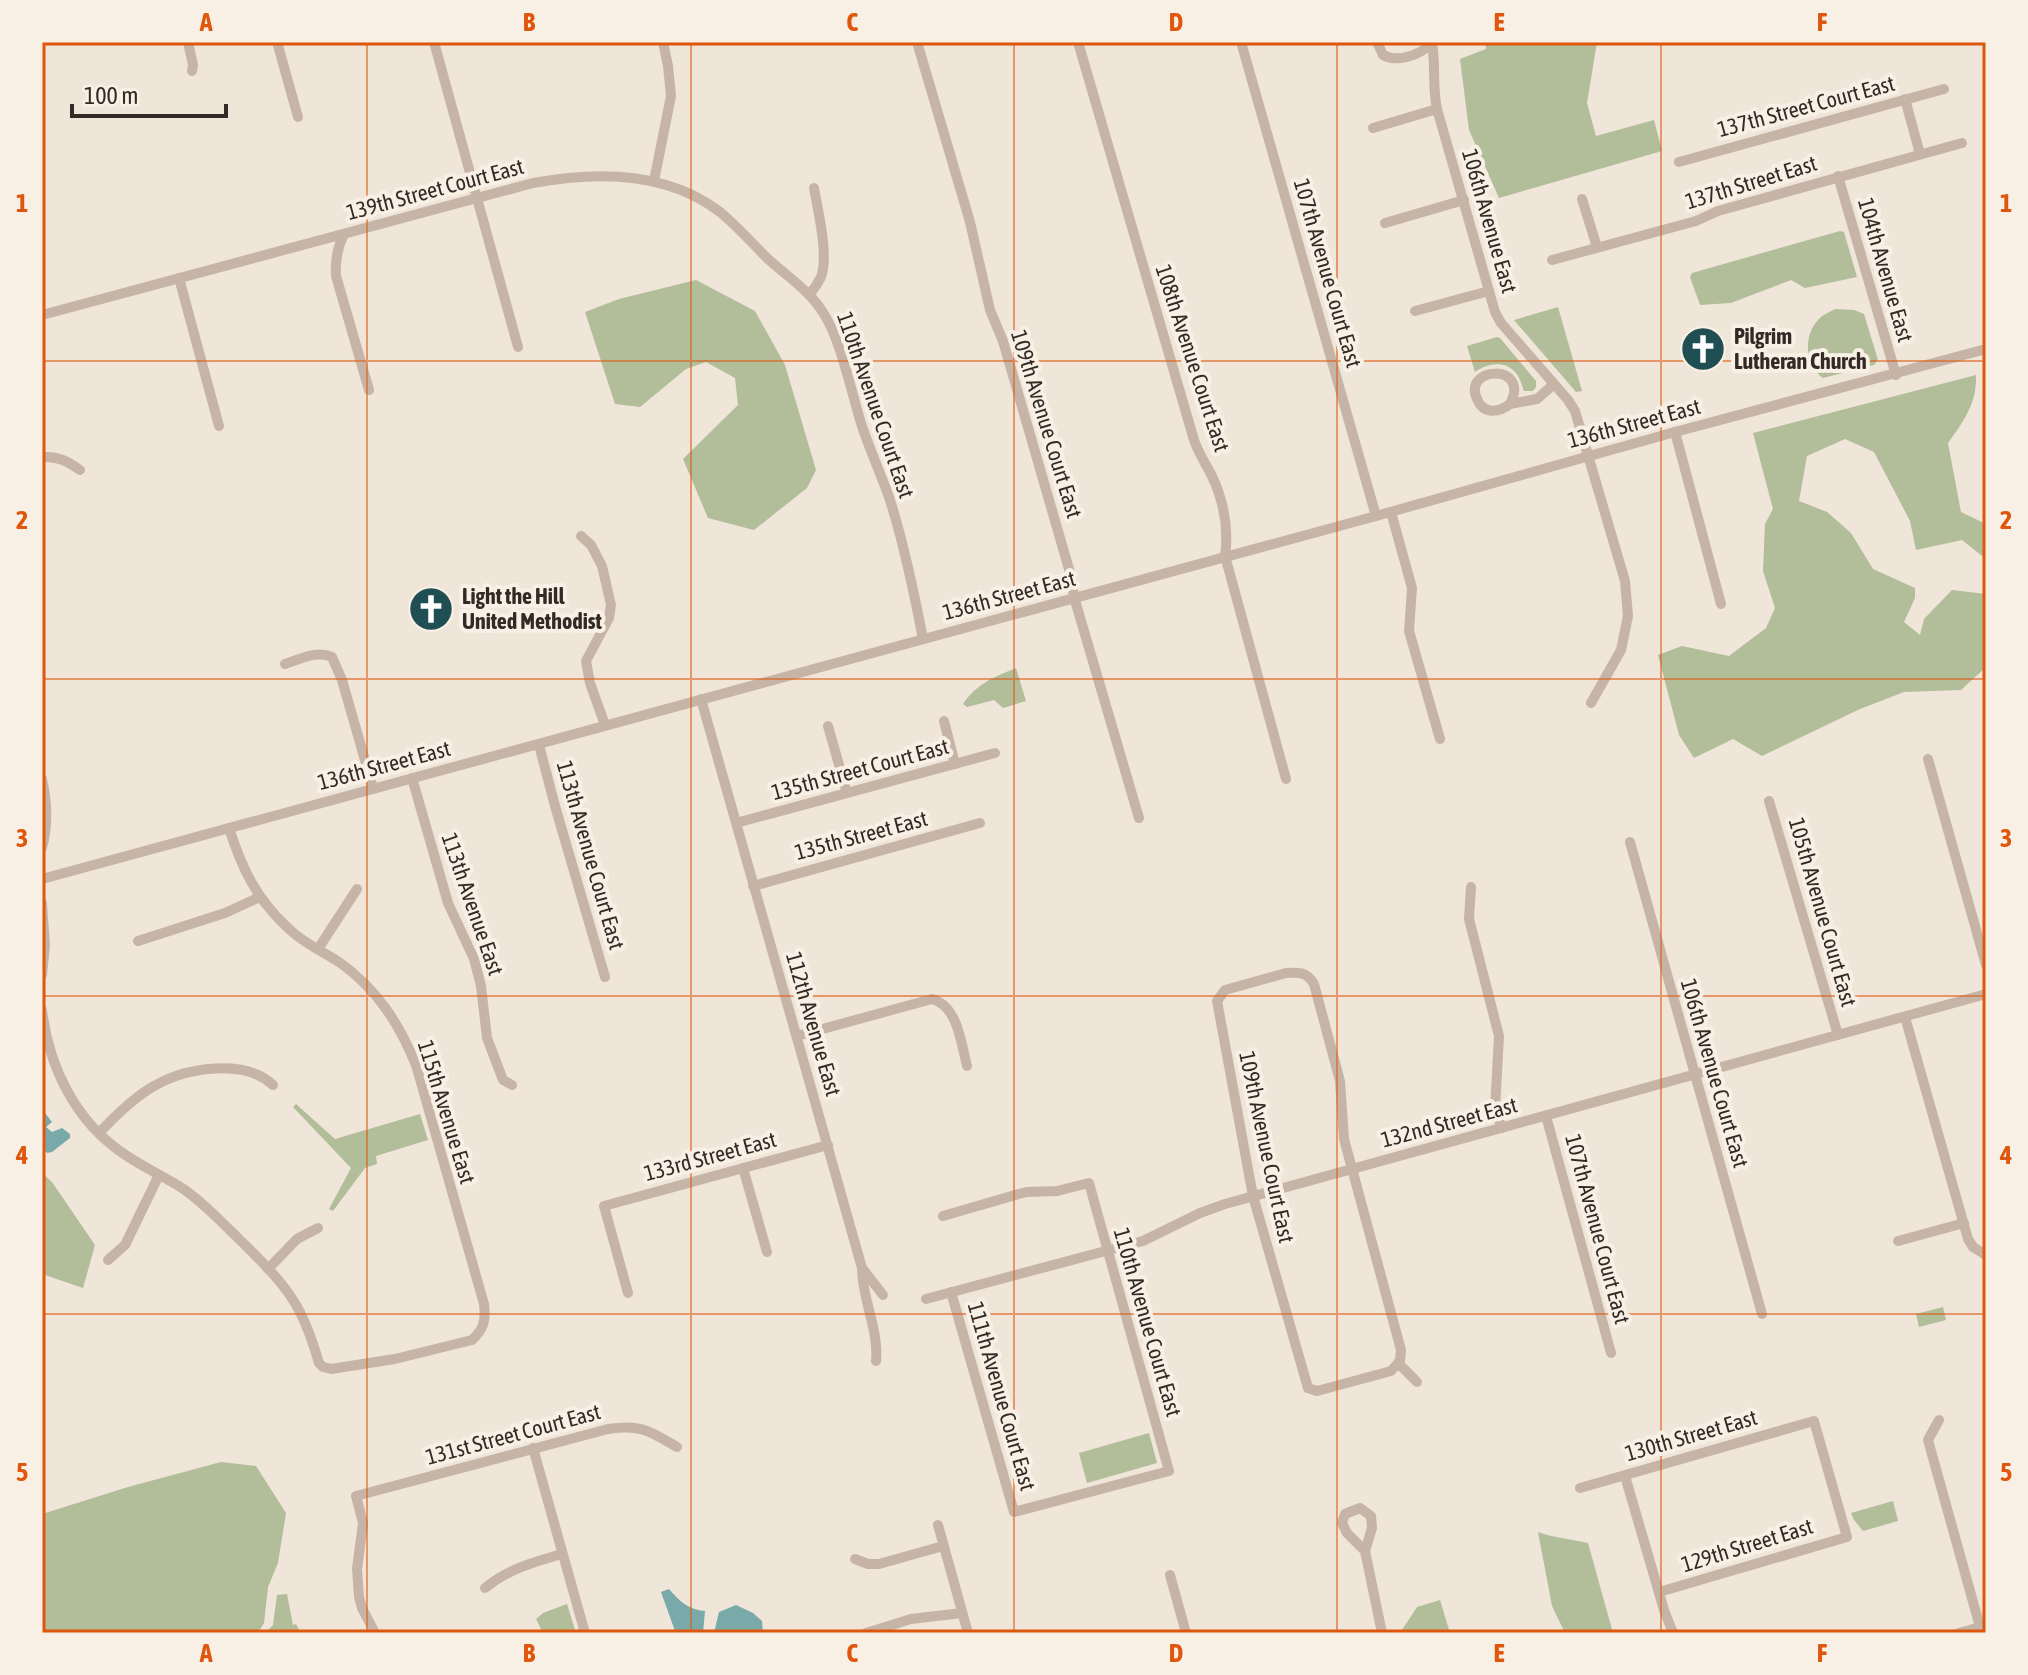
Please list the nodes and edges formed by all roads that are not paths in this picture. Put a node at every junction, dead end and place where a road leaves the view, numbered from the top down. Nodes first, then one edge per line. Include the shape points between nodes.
1 (188, 42) edge
2 (277, 42) edge
3 (434, 42) edge
4 (663, 42) edge
5 (917, 42) edge
6 (1078, 42) edge
7 (1241, 42) edge
8 (1377, 42) edge
9 (1432, 42) edge
10 (192, 71) dead end
11 (1944, 89) dead end
12 (1905, 99) junction
13 (1437, 109) junction
14 (298, 117) dead end
15 (1373, 128) dead end
16 (1962, 143) dead end
17 (1920, 154) junction
18 (1679, 162) dead end
19 (1838, 176) junction
20 (654, 181) junction
21 (814, 188) dead end
22 (477, 198) junction
23 (1582, 199) dead end
24 (1464, 200) junction
25 (1385, 223) dead end
26 (344, 234) junction
27 (1597, 247) junction
28 (1552, 260) dead end
29 (179, 278) junction
30 (1489, 291) junction
31 (810, 294) junction
32 (1415, 311) dead end
33 (42, 315) edge
34 (518, 347) dead end
35 (1986, 349) edge
36 (1896, 375) junction
37 (1554, 384) junction
38 (369, 390) dead end
39 (1510, 404) dead end
40 (219, 426) dead end
41 (1675, 432) junction
42 (1588, 456) junction
43 (42, 457) edge
44 (80, 470) dead end
45 (1391, 512) junction
46 (1376, 516) junction
47 (581, 536) dead end
48 (1225, 556) junction
49 (1074, 597) junction
50 (1721, 604) dead end
51 (923, 639) junction
52 (285, 664) dead end
53 (701, 699) junction
54 (1591, 703) dead end
55 (944, 721) dead end
56 (605, 725) junction
57 (828, 726) dead end
58 (1440, 739) dead end
59 (539, 745) junction
60 (995, 753) dead end
61 (1928, 759) dead end
62 (955, 764) junction
63 (412, 778) junction
64 (42, 779) edge
65 (1286, 779) dead end
66 (373, 788) junction
67 (847, 793) junction
68 (1769, 801) dead end
69 (1139, 818) dead end
70 (736, 823) junction
71 (980, 823) dead end
72 (229, 828) junction
73 (1630, 842) dead end
74 (42, 848) edge
75 (42, 879) edge
76 (753, 886) junction
77 (1471, 887) dead end
78 (357, 889) dead end
79 (260, 897) junction
80 (42, 903) edge
81 (138, 941) dead end
82 (318, 949) junction
83 (1986, 965) edge
84 (42, 975) edge
85 (605, 977) dead end
86 (1986, 994) edge
87 (42, 1010) edge
88 (1905, 1017) junction
89 (1838, 1035) junction
90 (797, 1036) junction
91 (967, 1066) dead end
92 (1695, 1076) junction
93 (273, 1085) dead end
94 (512, 1085) dead end
95 (1546, 1116) junction
96 (1502, 1128) junction
97 (100, 1132) junction
98 (828, 1145) junction
99 (743, 1168) junction
100 (1353, 1169) junction
101 (159, 1175) junction
102 (1253, 1196) junction
103 (943, 1216) dead end
104 (1964, 1223) junction
105 (318, 1228) dead end
106 (1898, 1241) dead end
107 (1107, 1251) junction
108 (767, 1252) dead end
109 (1984, 1254) edge
110 (108, 1260) dead end
111 (862, 1268) junction
112 (268, 1269) junction
113 (951, 1292) junction
114 (628, 1293) dead end
115 (883, 1295) dead end
116 (926, 1299) dead end
117 (1762, 1314) dead end
118 (1611, 1353) dead end
119 (876, 1361) dead end
120 (1398, 1363) junction
121 (1417, 1382) dead end
122 (1939, 1420) dead end
123 (677, 1447) dead end
124 (533, 1448) junction
125 (1625, 1476) junction
126 (1580, 1488) dead end
127 (1014, 1512) joint
128 (938, 1525) dead end
129 (1847, 1537) joint
130 (943, 1546) junction
131 (1365, 1551) dead end
132 (562, 1554) junction
133 (855, 1559) dead end
134 (1170, 1575) dead end
135 (485, 1588) dead end
136 (1659, 1592) junction
137 (962, 1613) junction
138 (1983, 1626) edge
139 (375, 1633) edge
140 (585, 1633) edge
141 (866, 1633) edge
142 (968, 1633) edge
143 (1186, 1633) edge
144 (1382, 1633) edge
145 (1673, 1633) edge
146 (1959, 1633) edge

1 - 10 street
2 - 14 street
3 - 22 street
4 - 20 street via 671,96
5 - 49 street, 109th Avenue Court East
6 - 48 street, 108th Avenue Court East via 1194,440 1222,505
7 - 46 street, 107th Avenue Court East
8 - 9 street, 106th Avenue East via 1383,55 1394,59 1421,52
9 - 13 street, 106th Avenue East
11 - 12 street, 137th Street Court East
12 - 17 street
12 - 18 street, 137th Street Court East
13 - 15 street
13 - 24 street, 106th Avenue East
16 - 17 street, 137th Street East
17 - 19 street, 137th Street East
19 - 27 street, 137th Street East
19 - 36 street, 104th Avenue East
20 - 22 street, 139th Street Court East via 562,178
20 - 31 street, 139th Street Court East via 720,213
21 - 31 street, 110th Avenue Court East via 823,262
22 - 26 street, 139th Street Court East
22 - 34 street
23 - 27 street
24 - 25 street
24 - 30 street, 106th Avenue East
26 - 29 street, 139th Street Court East
26 - 38 street via 338,244 336,276
27 - 28 street, 137th Street East
29 - 33 street, 139th Street Court East
29 - 40 street
30 - 32 street
30 - 37 street, 106th Avenue East via 1501,323
31 - 51 street, 110th Avenue Court East via 832,328 888,496
35 - 36 street, 136th Street East
36 - 41 street, 136th Street East
37 - 39 street via 1537,399
37 - 42 street, 106th Avenue East via 1575,411
41 - 42 street, 136th Street East
41 - 50 street
42 - 45 street, 136th Street East
42 - 54 street, 106th Avenue East via 1625,581 1628,616 1621,650
43 - 44 street via 65,460
45 - 46 street, 136th Street East
45 - 58 street via 1412,588 1409,631
46 - 48 street, 136th Street East
47 - 56 street via 602,566 611,605 586,661
48 - 49 street, 136th Street East
48 - 65 street, 108th Avenue Court East
49 - 51 street, 136th Street East
49 - 69 street, 109th Avenue Court East
51 - 53 street, 136th Street East
52 - 66 street via 319,654 332,657
53 - 56 street, 136th Street East
53 - 70 street, 112th Avenue East
55 - 62 street
56 - 59 street, 136th Street East
57 - 67 street
59 - 63 street, 136th Street East
59 - 85 street, 113th Avenue Court East
60 - 62 street, 135th Street Court East
61 - 83 street
62 - 67 street, 135th Street Court East
63 - 66 street, 136th Street East
63 - 94 street, 113th Avenue East via 448,903 474,959 487,1038 503,1080
64 - 74 street
66 - 72 street, 136th Street East
67 - 70 street, 135th Street Court East
68 - 89 street, 105th Avenue Court East
70 - 76 street, 112th Avenue East
71 - 76 street, 135th Street East
72 - 75 street, 136th Street East
72 - 79 street, 115th Avenue East
73 - 92 street, 106th Avenue Court East
76 - 90 street, 112th Avenue East
77 - 96 street via 1469,919 1499,1036 1495,1110
78 - 82 street
79 - 81 street
79 - 82 street, 115th Avenue East via 288,929
80 - 84 street
82 - 112 street, 115th Avenue East via 373,991 407,1042 484,1304 483,1329 472,1340 395,1359 323,1367 301,1313
86 - 88 street, 132nd Street East
87 - 97 street via 56,1069 78,1108
88 - 89 street, 132nd Street East
88 - 104 street
89 - 92 street, 132nd Street East
90 - 91 street via 932,999 945,1004 953,1016
90 - 98 street, 112th Avenue East
92 - 95 street, 132nd Street East
92 - 117 street, 106th Avenue Court East
93 - 97 street via 259,1074 220,1068 171,1078 145,1092
95 - 96 street, 132nd Street East
95 - 118 street, 107th Avenue Court East
96 - 100 street, 132nd Street East
97 - 101 street via 120,1152
98 - 99 street, 133rd Street East
98 - 111 street, 112th Avenue East
99 - 108 street
99 - 114 street, 133rd Street East via 604,1206
100 - 102 street, 132nd Street East
100 - 102 street, 109th Avenue Court East via 1344,1139 1340,1081 1314,984 1303,973 1286,973 1225,990 1217,1001
100 - 120 street via 1400,1342
101 - 110 street via 125,1245
101 - 112 street via 203,1204
102 - 107 street, 132nd Street East
102 - 120 street, 109th Avenue Court East via 1308,1388 1328,1389 1388,1373
103 - 107 street, 110th Avenue Court East via 1026,1192 1089,1183
104 - 106 street
104 - 109 street via 1973,1247
105 - 112 street via 297,1239
107 - 113 street, 132nd Street East
107 - 127 street, 110th Avenue Court East via 1169,1471
111 - 115 street
111 - 119 street, 112th Avenue East
113 - 116 street, 132nd Street East
113 - 127 street, 111th Avenue Court East
120 - 121 street
122 - 138 street via 1928,1440
123 - 124 street, 131st Street Court East via 648,1430 619,1427
124 - 132 street
124 - 139 street, 131st Street Court East via 356,1496 363,1523 359,1597
125 - 126 street, 130th Street East
125 - 129 street, 130th Street East via 1814,1421
125 - 136 street
128 - 130 street
129 - 136 street, 129th Street East
130 - 133 street via 879,1564
130 - 137 street
131 - 144 street
132 - 135 street via 512,1570
132 - 140 street
134 - 143 street
136 - 145 street
137 - 141 street via 911,1619
137 - 142 street
138 - 146 street

